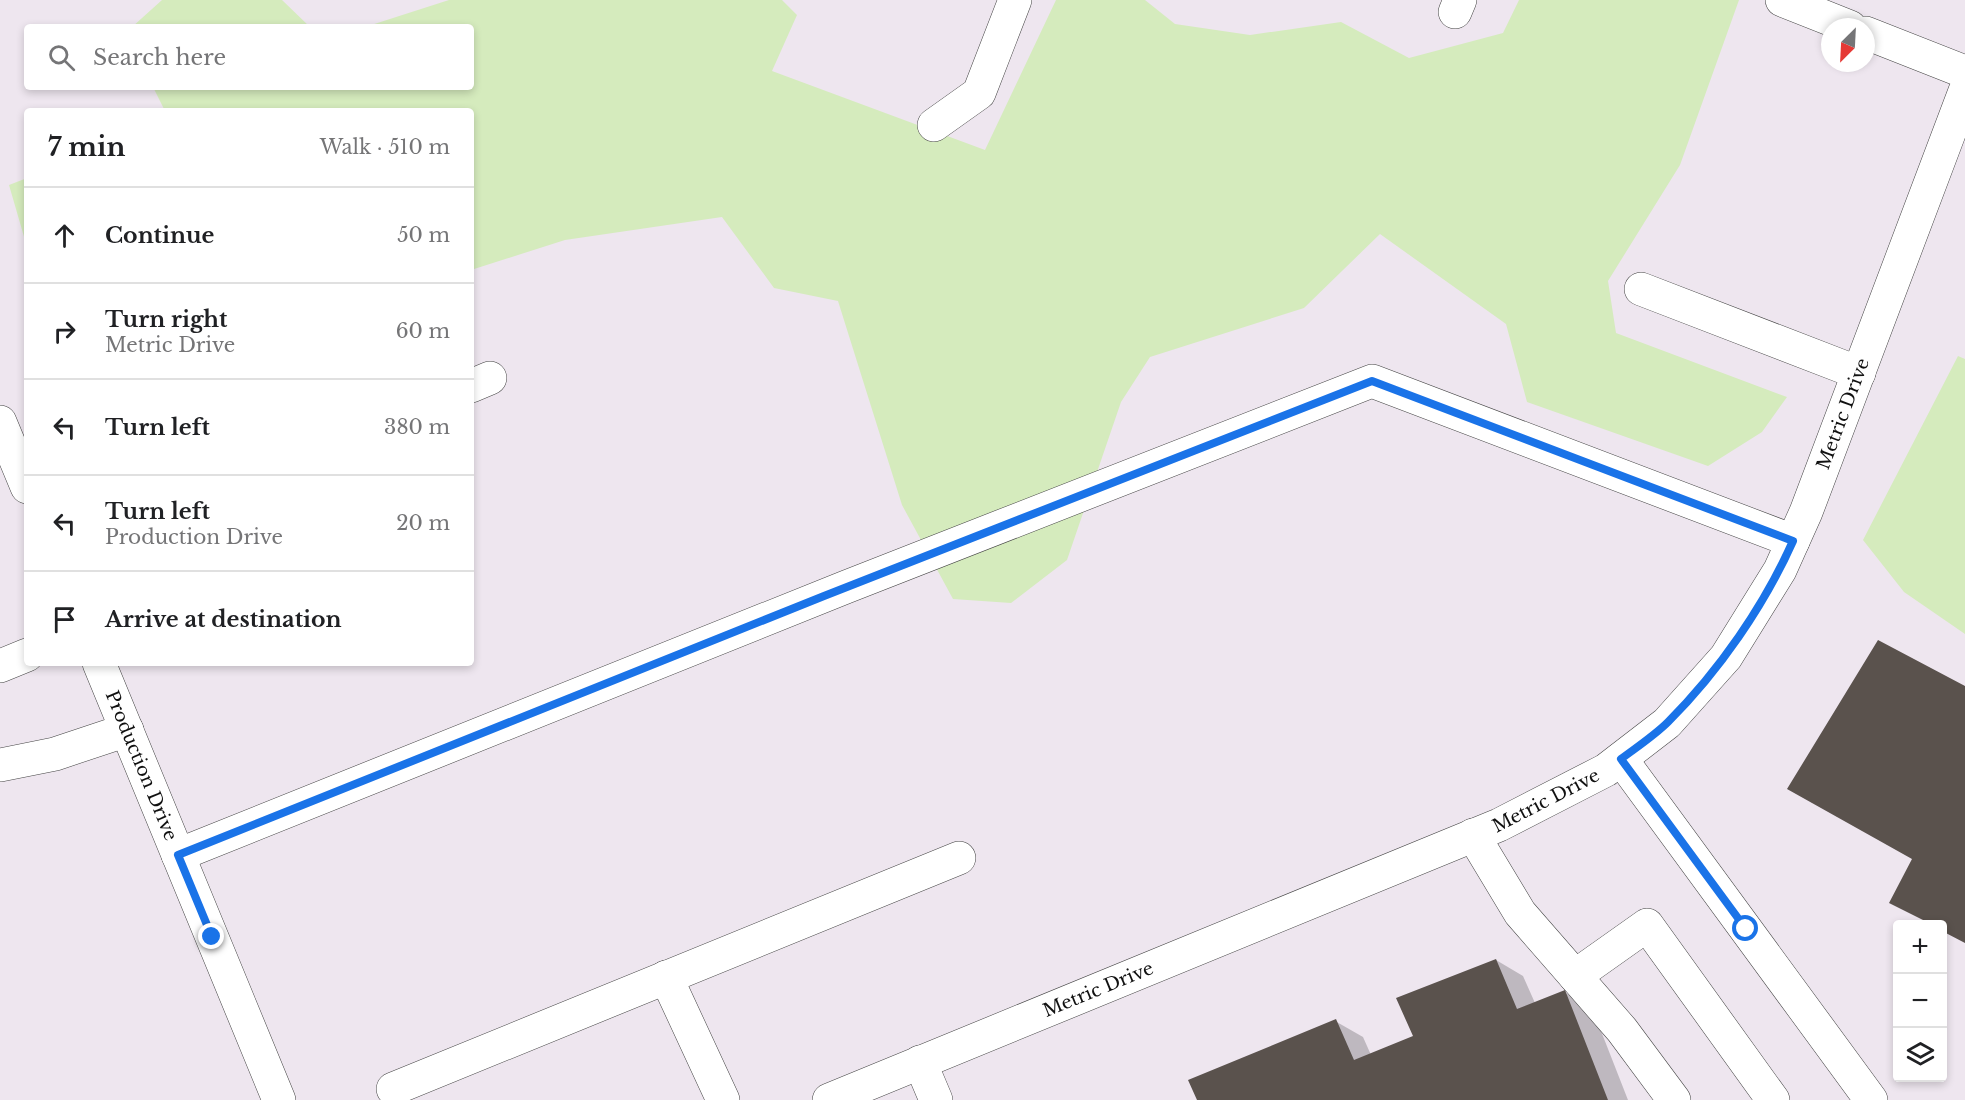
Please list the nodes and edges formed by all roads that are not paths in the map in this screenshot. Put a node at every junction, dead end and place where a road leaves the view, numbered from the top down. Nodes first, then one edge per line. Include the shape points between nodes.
1 (1015, 0) edge
2 (1782, 0) edge
3 (1827, 18) edge
4 (1875, 37) edge
5 (1965, 72) edge
6 (1965, 91) edge
7 (934, 125) dead end
8 (1641, 289) dead end
9 (1858, 373) junction
10 (0, 422) edge
11 (24, 480) edge
12 (1793, 541) junction
13 (24, 656) edge
14 (0, 666) edge
15 (100, 666) edge
16 (127, 730) junction
17 (1621, 759) junction
18 (0, 765) edge
19 (1473, 836) junction
20 (178, 855) junction
21 (959, 858) dead end
22 (1575, 976) junction
23 (666, 977) junction
24 (921, 1062) junction
25 (393, 1089) dead end
26 (279, 1100) edge
27 (723, 1100) edge
28 (829, 1100) edge
29 (936, 1100) edge
30 (1674, 1100) edge
31 (1773, 1100) edge
32 (1871, 1100) edge

1 - 7 street via 979,93
2 - 3 street
4 - 5 street
6 - 9 street, Metric Drive
8 - 9 street
9 - 12 street, Metric Drive
10 - 11 street
12 - 17 street, Metric Drive via 1780,570 1726,657 1667,723
12 - 20 street via 1372,381
13 - 14 street
15 - 16 street, Production Drive
16 - 18 street via 55,754
16 - 20 street, Production Drive
17 - 19 street, Metric Drive
17 - 32 street
19 - 22 street via 1520,913
19 - 24 street, Metric Drive
20 - 26 street, Production Drive
21 - 23 street
22 - 30 street via 1622,1030
22 - 31 street via 1647,925
23 - 25 street
23 - 27 street
24 - 28 street, Metric Drive
24 - 29 street

